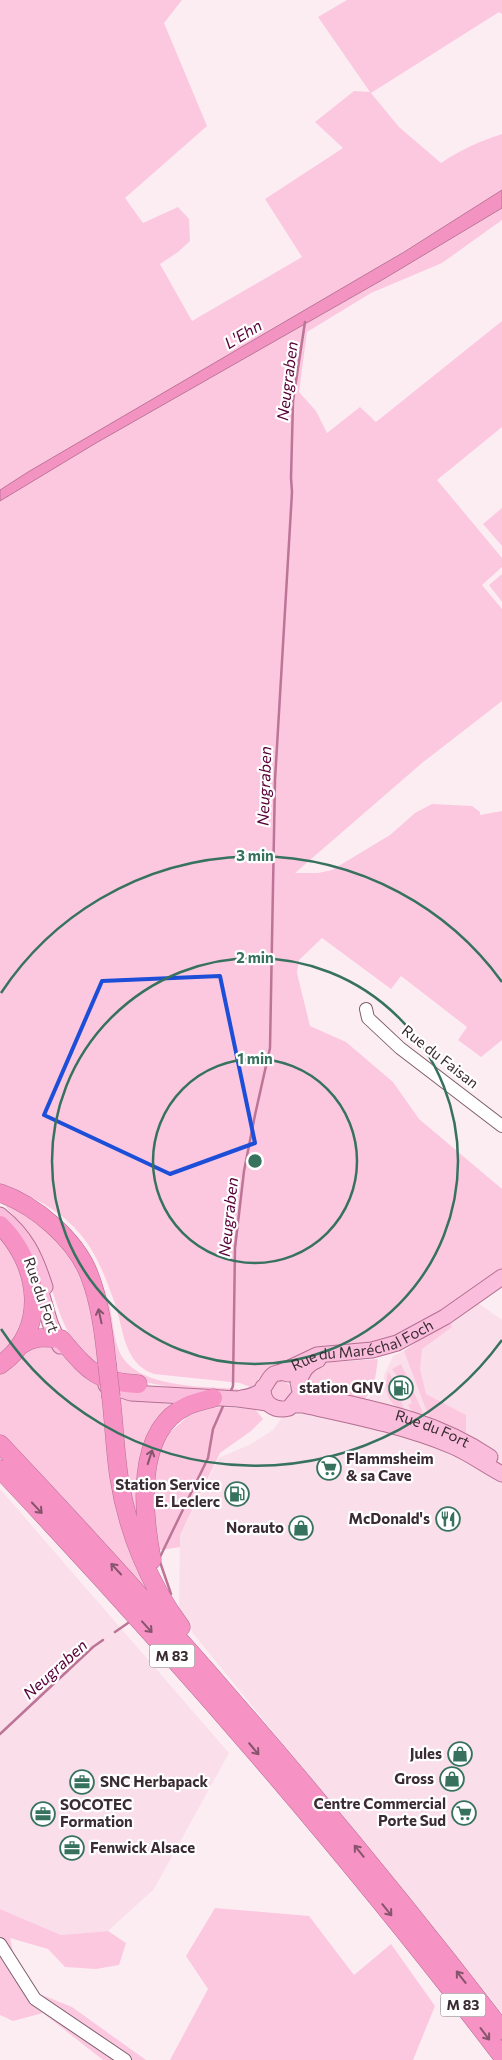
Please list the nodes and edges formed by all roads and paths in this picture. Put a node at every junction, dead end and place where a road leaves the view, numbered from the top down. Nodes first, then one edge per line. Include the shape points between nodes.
1 (366, 1008) dead end
2 (502, 1126) edge
3 (0, 1193) edge
4 (4, 1222) edge
5 (502, 1277) edge
6 (445, 1317) junction
7 (56, 1338) junction
8 (21, 1345) junction
9 (0, 1365) edge
10 (279, 1373) junction
11 (138, 1384) junction
12 (299, 1386) junction
13 (263, 1387) junction
14 (222, 1398) junction
15 (267, 1403) junction
16 (294, 1405) junction
17 (0, 1444) edge
18 (502, 1464) edge
19 (1, 1471) edge
20 (502, 1474) edge
21 (164, 1601) junction
22 (253, 1723) junction
23 (0, 1944) edge
24 (502, 2030) edge
25 (502, 2056) edge
26 (125, 2060) edge

1 - 2 street, Rue du Faisan via 368,1018 400,1048
21 -> 3 highway, bridge via 138,1546 123,1499 104,1333 89,1273 57,1229 25,1204
4 - 7 main road, Rue du Fort via 30,1257
4 - 8 highway via 23,1255 32,1283 34,1302 30,1327
4 - 11 main road, Rue du Fort via 34,1255 73,1347 85,1361 105,1374
5 - 6 main road, Rue du Maréchal Foch
6 - 10 main road, Rue du Maréchal Foch via 392,1345 317,1356
6 - 12 main road, Rue du Maréchal Foch via 411,1344 390,1354 314,1361 304,1369
7 - 8 highway via 43,1336
7 - 11 highway via 61,1339 93,1372 116,1383
7 - 14 main road, Rue du Fort via 75,1365 113,1388 131,1393
8 - 9 highway
10 - 12 main road, Rue du Fort via 290,1375
10 - 13 main road, Rue du Fort via 269,1377
11 - 14 main road, Rue du Fort
12 - 16 main road
12 - 18 main road, Rue du Fort via 311,1395 424,1422 460,1438
13 - 14 main road, Rue du Fort via 255,1394
13 - 15 main road
14 - 15 main road, Rue du Fort
21 -> 14 highway via 152,1562 147,1527 145,1488 148,1463 166,1422 186,1406
15 - 16 main road, Rue du Fort via 277,1409
16 - 20 main road, Rue du Fort via 419,1433 454,1447
22 -> 17 highway, M 83
19 -> 25 highway, M 83 via 122,1599 247,1740 423,1954
21 - 22 highway via 190,1638 246,1704
24 -> 22 highway, M 83
23 - 26 street via 35,1999

